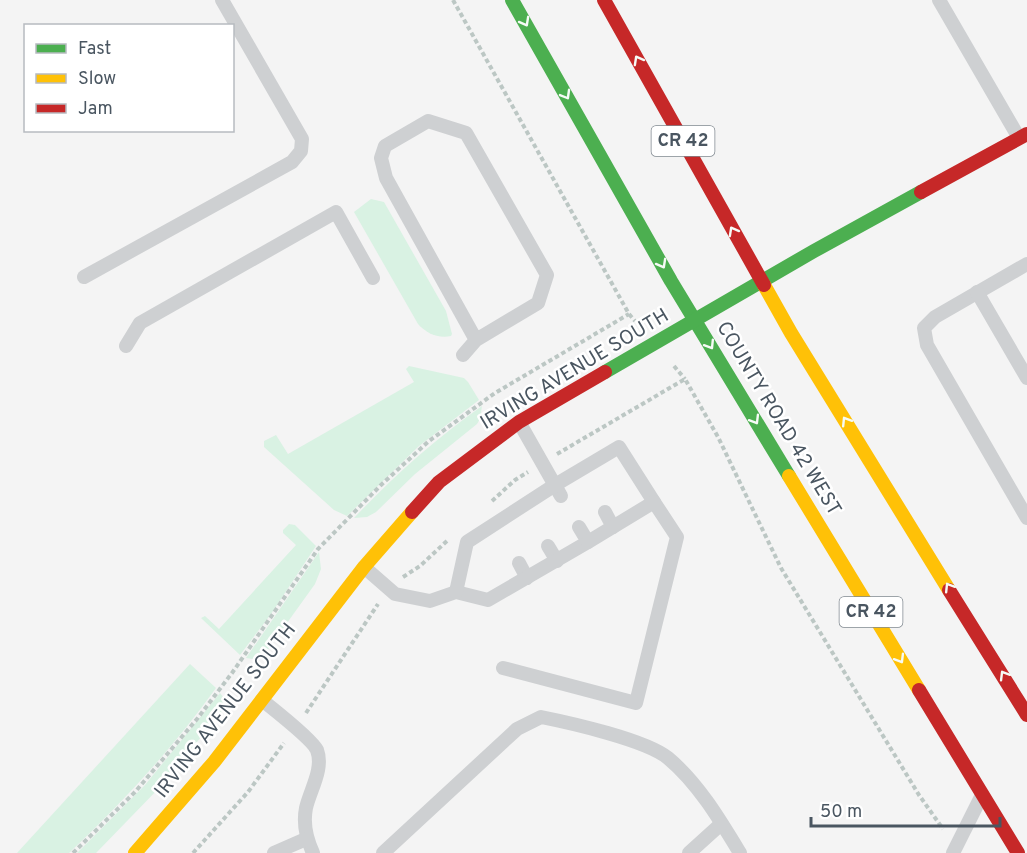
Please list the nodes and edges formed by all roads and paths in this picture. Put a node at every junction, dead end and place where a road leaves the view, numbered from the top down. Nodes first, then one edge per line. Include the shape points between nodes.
1 (222, 0) edge
2 (453, 0) edge
3 (512, 0) edge
4 (604, 0) edge
5 (939, 0) edge
6 (1023, 136) edge
7 (1027, 264) edge
8 (84, 277) dead end
9 (373, 278) dead end
10 (762, 281) junction
11 (977, 292) junction
12 (695, 320) junction
13 (476, 340) junction
14 (655, 343) junction
15 (126, 346) dead end
16 (463, 355) dead end
17 (1027, 378) edge
18 (685, 379) junction
19 (519, 422) junction
20 (543, 463) junction
21 (558, 490) junction
22 (654, 502) junction
23 (489, 503) dead end
24 (605, 512) dead end
25 (1027, 518) edge
26 (579, 527) dead end
27 (613, 527) junction
28 (454, 534) dead end
29 (588, 542) junction
30 (548, 546) dead end
31 (557, 561) junction
32 (519, 563) dead end
33 (363, 567) junction
34 (527, 578) junction
35 (388, 588) junction
36 (456, 592) junction
37 (503, 668) dead end
38 (262, 700) junction
39 (1027, 715) edge
40 (296, 728) junction
41 (982, 795) junction
42 (721, 824) junction
43 (306, 839) junction
44 (955, 850) edge
45 (135, 853) edge
46 (193, 853) edge
47 (274, 853) edge
48 (313, 853) edge
49 (383, 853) edge
50 (689, 853) edge
51 (740, 853) edge
52 (1017, 853) edge

1 - 8 lane via 302,138 302,151 292,162
2 - 14 path via 629,314
3 -> 12 main road, COUNTY ROAD 42 WEST / CR 42
10 -> 4 main road, CR 42
5 - 6 lane
6 - 10 main road, IRVING AVENUE SOUTH
7 - 11 lane
9 - 15 lane via 336,212 140,323
10 - 12 main road, IRVING AVENUE SOUTH
39 -> 10 main road, CR 42
11 - 17 lane
11 - 25 lane via 935,316 924,328 927,345
12 - 14 main road, IRVING AVENUE SOUTH
12 -> 41 main road, COUNTY ROAD 42 WEST / CR 42
13 - 13 lane via 538,303 547,275 466,133 428,121 385,146 381,158 386,178
13 - 16 lane
14 - 18 path
14 - 19 main road, IRVING AVENUE SOUTH
18 - 20 path
18 - 44 path via 718,437 781,568
19 - 20 lane
19 - 33 main road, IRVING AVENUE SOUTH via 439,483
20 - 21 lane
20 - 23 path via 515,480
21 - 22 lane via 619,447
21 - 36 lane via 498,528 467,542
22 - 27 lane
22 - 37 lane via 677,537 636,704
24 - 27 lane
26 - 29 lane
27 - 29 lane
28 - 35 path via 420,566
29 - 31 lane
30 - 31 lane
31 - 34 lane
32 - 34 lane
33 - 35 lane
33 - 38 main road, IRVING AVENUE SOUTH
34 - 36 lane via 489,600
35 - 36 lane via 395,594 430,601
35 - 40 path
38 - 40 lane
38 - 45 main road, IRVING AVENUE SOUTH
40 - 43 lane via 316,749 318,772 306,810
40 - 46 path via 248,792
41 - 44 lane
41 - 52 main road, COUNTY ROAD 42 WEST / CR 42
42 - 49 lane via 687,776 666,756 640,744 541,717 517,729
42 - 50 lane
42 - 51 lane
43 - 47 lane
43 - 48 lane

